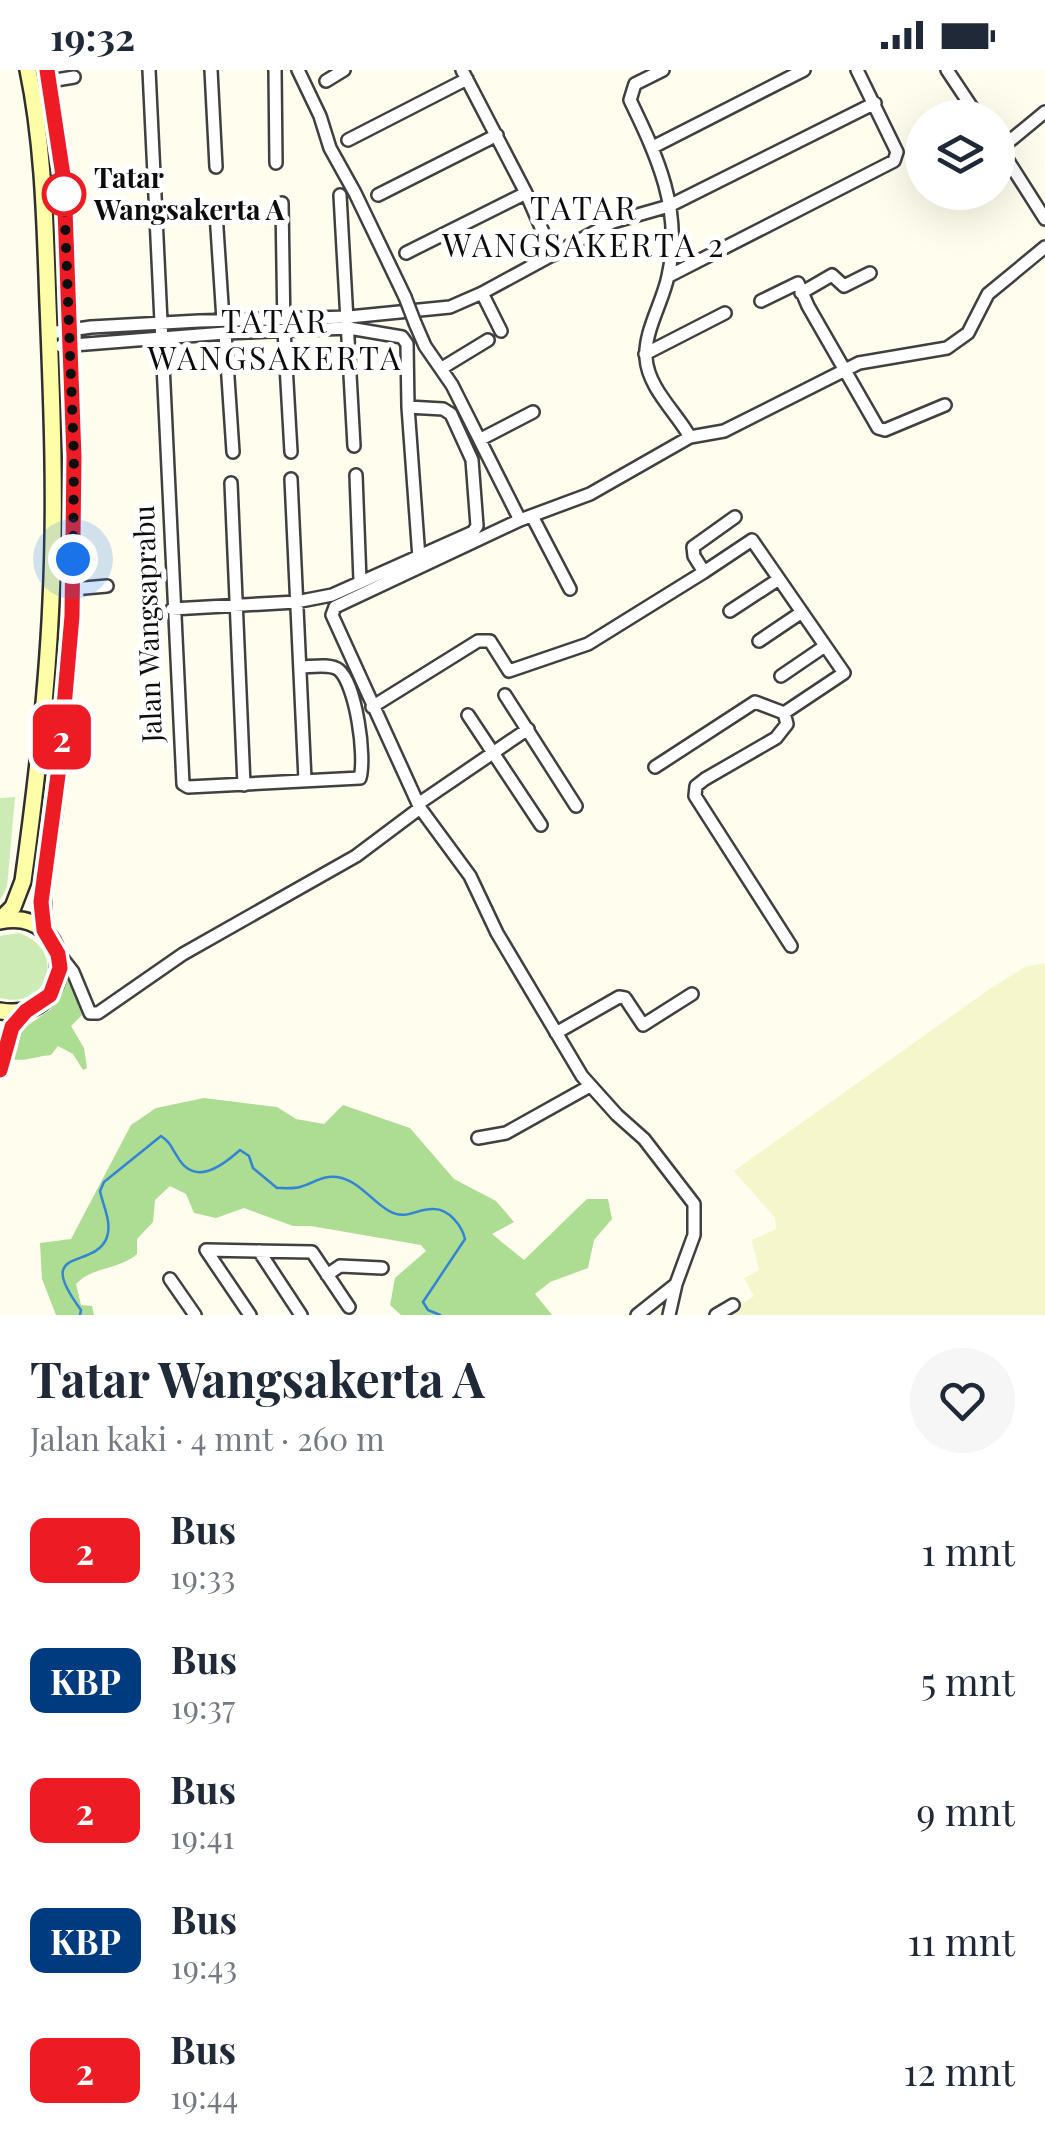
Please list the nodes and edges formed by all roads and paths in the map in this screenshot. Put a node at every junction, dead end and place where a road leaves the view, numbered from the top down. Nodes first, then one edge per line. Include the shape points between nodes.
1 (28, 70) edge
2 (149, 70) edge
3 (211, 70) edge
4 (275, 70) edge
5 (298, 70) edge
6 (344, 70) edge
7 (663, 70) edge
8 (804, 70) edge
9 (857, 70) edge
10 (947, 70) edge
11 (465, 75) edge
12 (48, 76) edge
13 (74, 77) dead end
14 (326, 81) dead end
15 (968, 100) edge
16 (874, 103) junction
17 (1045, 112) edge
18 (1015, 135) edge
19 (496, 136) junction
20 (348, 140) dead end
21 (653, 148) junction
22 (276, 164) dead end
23 (216, 167) dead end
24 (1015, 172) edge
25 (526, 193) junction
26 (378, 194) dead end
27 (340, 195) dead end
28 (282, 203) dead end
29 (669, 206) junction
30 (216, 213) dead end
31 (1045, 219) edge
32 (1045, 247) edge
33 (406, 254) dead end
34 (553, 255) junction
35 (870, 273) dead end
36 (668, 276) junction
37 (482, 293) junction
38 (801, 293) junction
39 (760, 301) dead end
40 (725, 314) dead end
41 (349, 323) junction
42 (162, 324) junction
43 (284, 324) junction
44 (91, 326) junction
45 (224, 326) junction
46 (501, 330) dead end
47 (70, 338) junction
48 (162, 338) junction
49 (50, 340) junction
50 (488, 340) dead end
51 (92, 342) junction
52 (645, 354) junction
53 (442, 368) junction
54 (844, 370) junction
55 (946, 404) dead end
56 (408, 406) junction
57 (533, 412) dead end
58 (689, 434) junction
59 (481, 440) junction
60 (354, 446) dead end
61 (233, 452) dead end
62 (291, 452) dead end
63 (356, 475) dead end
64 (291, 479) dead end
65 (231, 483) dead end
66 (735, 517) dead end
67 (526, 519) junction
68 (419, 558) junction
69 (704, 572) junction
70 (778, 578) junction
71 (360, 580) junction
72 (108, 586) dead end
73 (570, 589) dead end
74 (72, 590) junction
75 (296, 602) junction
76 (236, 605) junction
77 (172, 609) junction
78 (730, 612) dead end
79 (802, 612) junction
80 (759, 641) dead end
81 (825, 646) junction
82 (300, 667) junction
83 (781, 676) dead end
84 (506, 694) dead end
85 (372, 707) junction
86 (784, 713) junction
87 (468, 715) dead end
88 (528, 729) junction
89 (493, 752) junction
90 (655, 767) dead end
91 (306, 780) junction
92 (244, 785) junction
93 (419, 806) junction
94 (576, 806) dead end
95 (541, 826) dead end
96 (0, 920) edge
97 (44, 930) junction
98 (791, 946) dead end
99 (58, 954) junction
100 (692, 994) dead end
101 (0, 1011) edge
102 (26, 1011) junction
103 (556, 1032) junction
104 (0, 1070) edge
105 (590, 1086) junction
106 (478, 1138) dead end
107 (259, 1251) junction
108 (382, 1268) dead end
109 (327, 1274) junction
110 (170, 1279) dead end
111 (676, 1284) junction
112 (732, 1305) dead end
113 (349, 1307) dead end
114 (195, 1315) edge
115 (250, 1315) edge
116 (301, 1315) edge
117 (637, 1315) edge
118 (669, 1315) edge
119 (716, 1315) edge

1 - 49 main road via 44,190
2 - 42 street, Jalan Wangsaprabu
3 - 23 street
4 - 22 street
5 - 53 street, bridge via 425,346
6 - 14 street
7 - 21 street via 635,84 630,100
8 - 21 street
9 - 16 street
10 - 15 street
11 - 19 street
11 - 20 street
12 - 13 street
12 - 47 main road via 64,182
16 - 29 street
16 - 36 street via 897,152 894,160
17 - 18 street
19 - 25 street
19 - 26 street
21 - 29 street
24 - 31 street
25 - 33 street
25 - 34 street
27 - 41 street
28 - 43 street
29 - 34 street via 614,222
29 - 36 street
30 - 45 street
32 - 54 street via 988,294 968,333 946,348
34 - 37 street
35 - 38 street via 844,286 834,274
36 - 52 street
37 - 41 street via 450,307
37 - 46 street
38 - 39 street via 795,282
38 - 54 street
40 - 52 street
41 - 43 street
41 - 56 street via 406,340
41 - 60 street
42 - 44 street
42 - 45 street
42 - 48 street, Jalan Wangsaprabu
43 - 45 street
43 - 62 street
44 - 47 street
44 - 51 street
45 - 48 street
45 - 61 street
47 - 49 street
47 - 51 street
47 - 74 main road
48 - 51 street
48 - 77 street, Jalan Wangsaprabu
49 - 96 main road via 48,666 22,881
50 - 53 street
52 - 58 street via 649,374
53 - 59 street
54 - 55 street via 882,430
54 - 58 street via 724,430
56 - 68 street
56 - 68 street via 450,414 473,468 476,530
57 - 59 street
58 - 67 street via 624,478
59 - 67 street
63 - 71 street
64 - 75 street
65 - 76 street
66 - 69 street via 693,547
67 - 73 street
67 - 85 street via 335,607 332,616
68 - 71 street
69 - 70 street via 752,540
69 - 85 street via 575,650 509,671 490,642 478,640
70 - 78 street
70 - 79 street
71 - 75 street via 332,595
72 - 74 street
74 - 97 main road via 41,902
75 - 76 street
75 - 82 street
76 - 77 street
76 - 92 street
77 - 92 street, Jalan Wangsaprabu via 180,778 188,787
79 - 80 street
79 - 81 street
81 - 83 street
81 - 86 street via 844,673
82 - 91 street
82 - 91 street, Jalan Wangsaprabu via 341,671 359,717 362,775
84 - 88 street
85 - 93 street
86 - 90 street via 755,702
86 - 98 street via 787,724 776,738 705,779 695,796
87 - 89 street
88 - 89 street
88 - 94 street
89 - 93 street
89 - 95 street
91 - 92 street, Jalan Wangsaprabu
93 - 99 street via 356,856 183,954 98,1013 90,1013
93 - 103 street via 470,876 496,934
96 - 97 main road
97 - 99 main road
99 - 102 main road via 50,995
100 - 103 street via 643,1025 619,997
101 - 102 main road
102 - 104 main road via 12,1027
103 - 105 street
105 - 106 street via 506,1133
105 - 111 street via 644,1139 694,1204 694,1235
107 - 109 street via 312,1252
107 - 115 street via 206,1250
107 - 116 street
108 - 109 street via 340,1266
109 - 113 street
110 - 114 street
111 - 117 street
111 - 118 street
112 - 119 street

